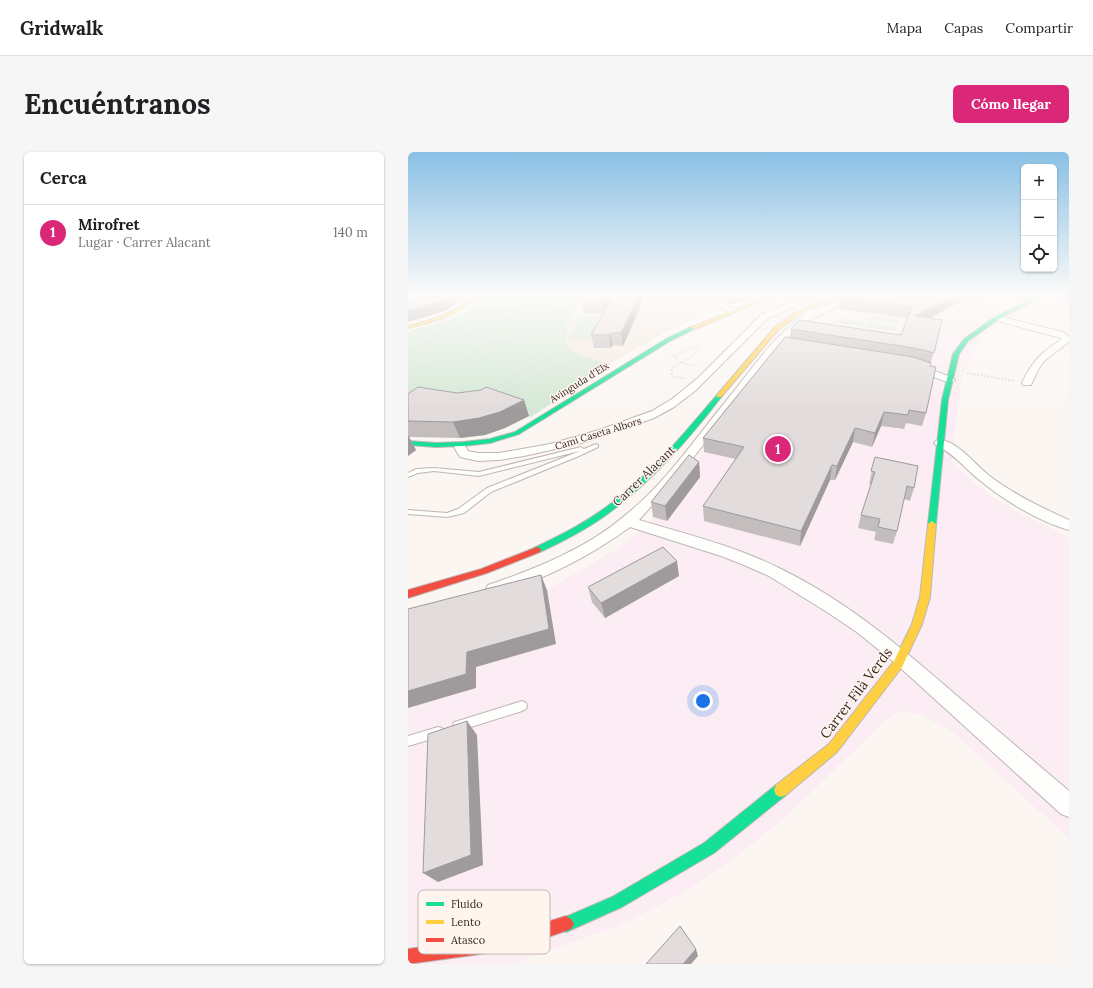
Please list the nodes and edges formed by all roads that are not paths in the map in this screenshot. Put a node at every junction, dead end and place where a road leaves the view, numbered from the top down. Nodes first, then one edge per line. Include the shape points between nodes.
1 (680, 334) edge
2 (747, 334) edge
3 (772, 334) edge
4 (788, 334) edge
5 (975, 334) edge
6 (1060, 334) edge
7 (903, 364) edge
8 (950, 380) junction
9 (1027, 383) road end
10 (408, 443) edge
11 (940, 443) junction
12 (460, 447) junction
13 (408, 475) edge
14 (408, 512) edge
15 (628, 521) junction
16 (1069, 525) edge
17 (408, 594) edge
18 (480, 594) edge
19 (901, 658) junction
20 (522, 706) dead end
21 (408, 741) edge
22 (1069, 806) edge
23 (550, 929) edge
24 (435, 954) edge
25 (408, 957) edge

1 - 12 street, Avinguda d'Elx via 517,433
2 - 12 street, Camí Caseta Albors via 680,398 640,421 570,442 511,455 474,457 464,454
3 - 17 street, Carrer Alacant via 662,461 604,513 531,552 473,574
4 - 15 street, Carrer Alacant via 678,469
5 - 8 street, Carrer Filà Verds via 966,340 956,354
6 - 9 street via 1065,337 1065,341 1044,355 1034,366
7 - 8 street via 925,369
8 - 11 street, Carrer Filà Verds
10 - 12 street, Avinguda d'Elx
11 - 16 street via 953,449 986,478 1020,502
11 - 19 street, Carrer Filà Verds via 925,598 917,624
13 - 14 lane via 419,470 432,469 479,474 596,446 489,490 455,513 447,515
15 - 18 street, Carrer Alacant via 574,555 505,586
15 - 19 street via 726,552 774,572 836,609
19 - 22 street
19 - 23 street, Carrer Filà Verds via 833,748 710,848 617,902 573,922
20 - 21 lane
24 - 25 street, Carrer Filà Verds

